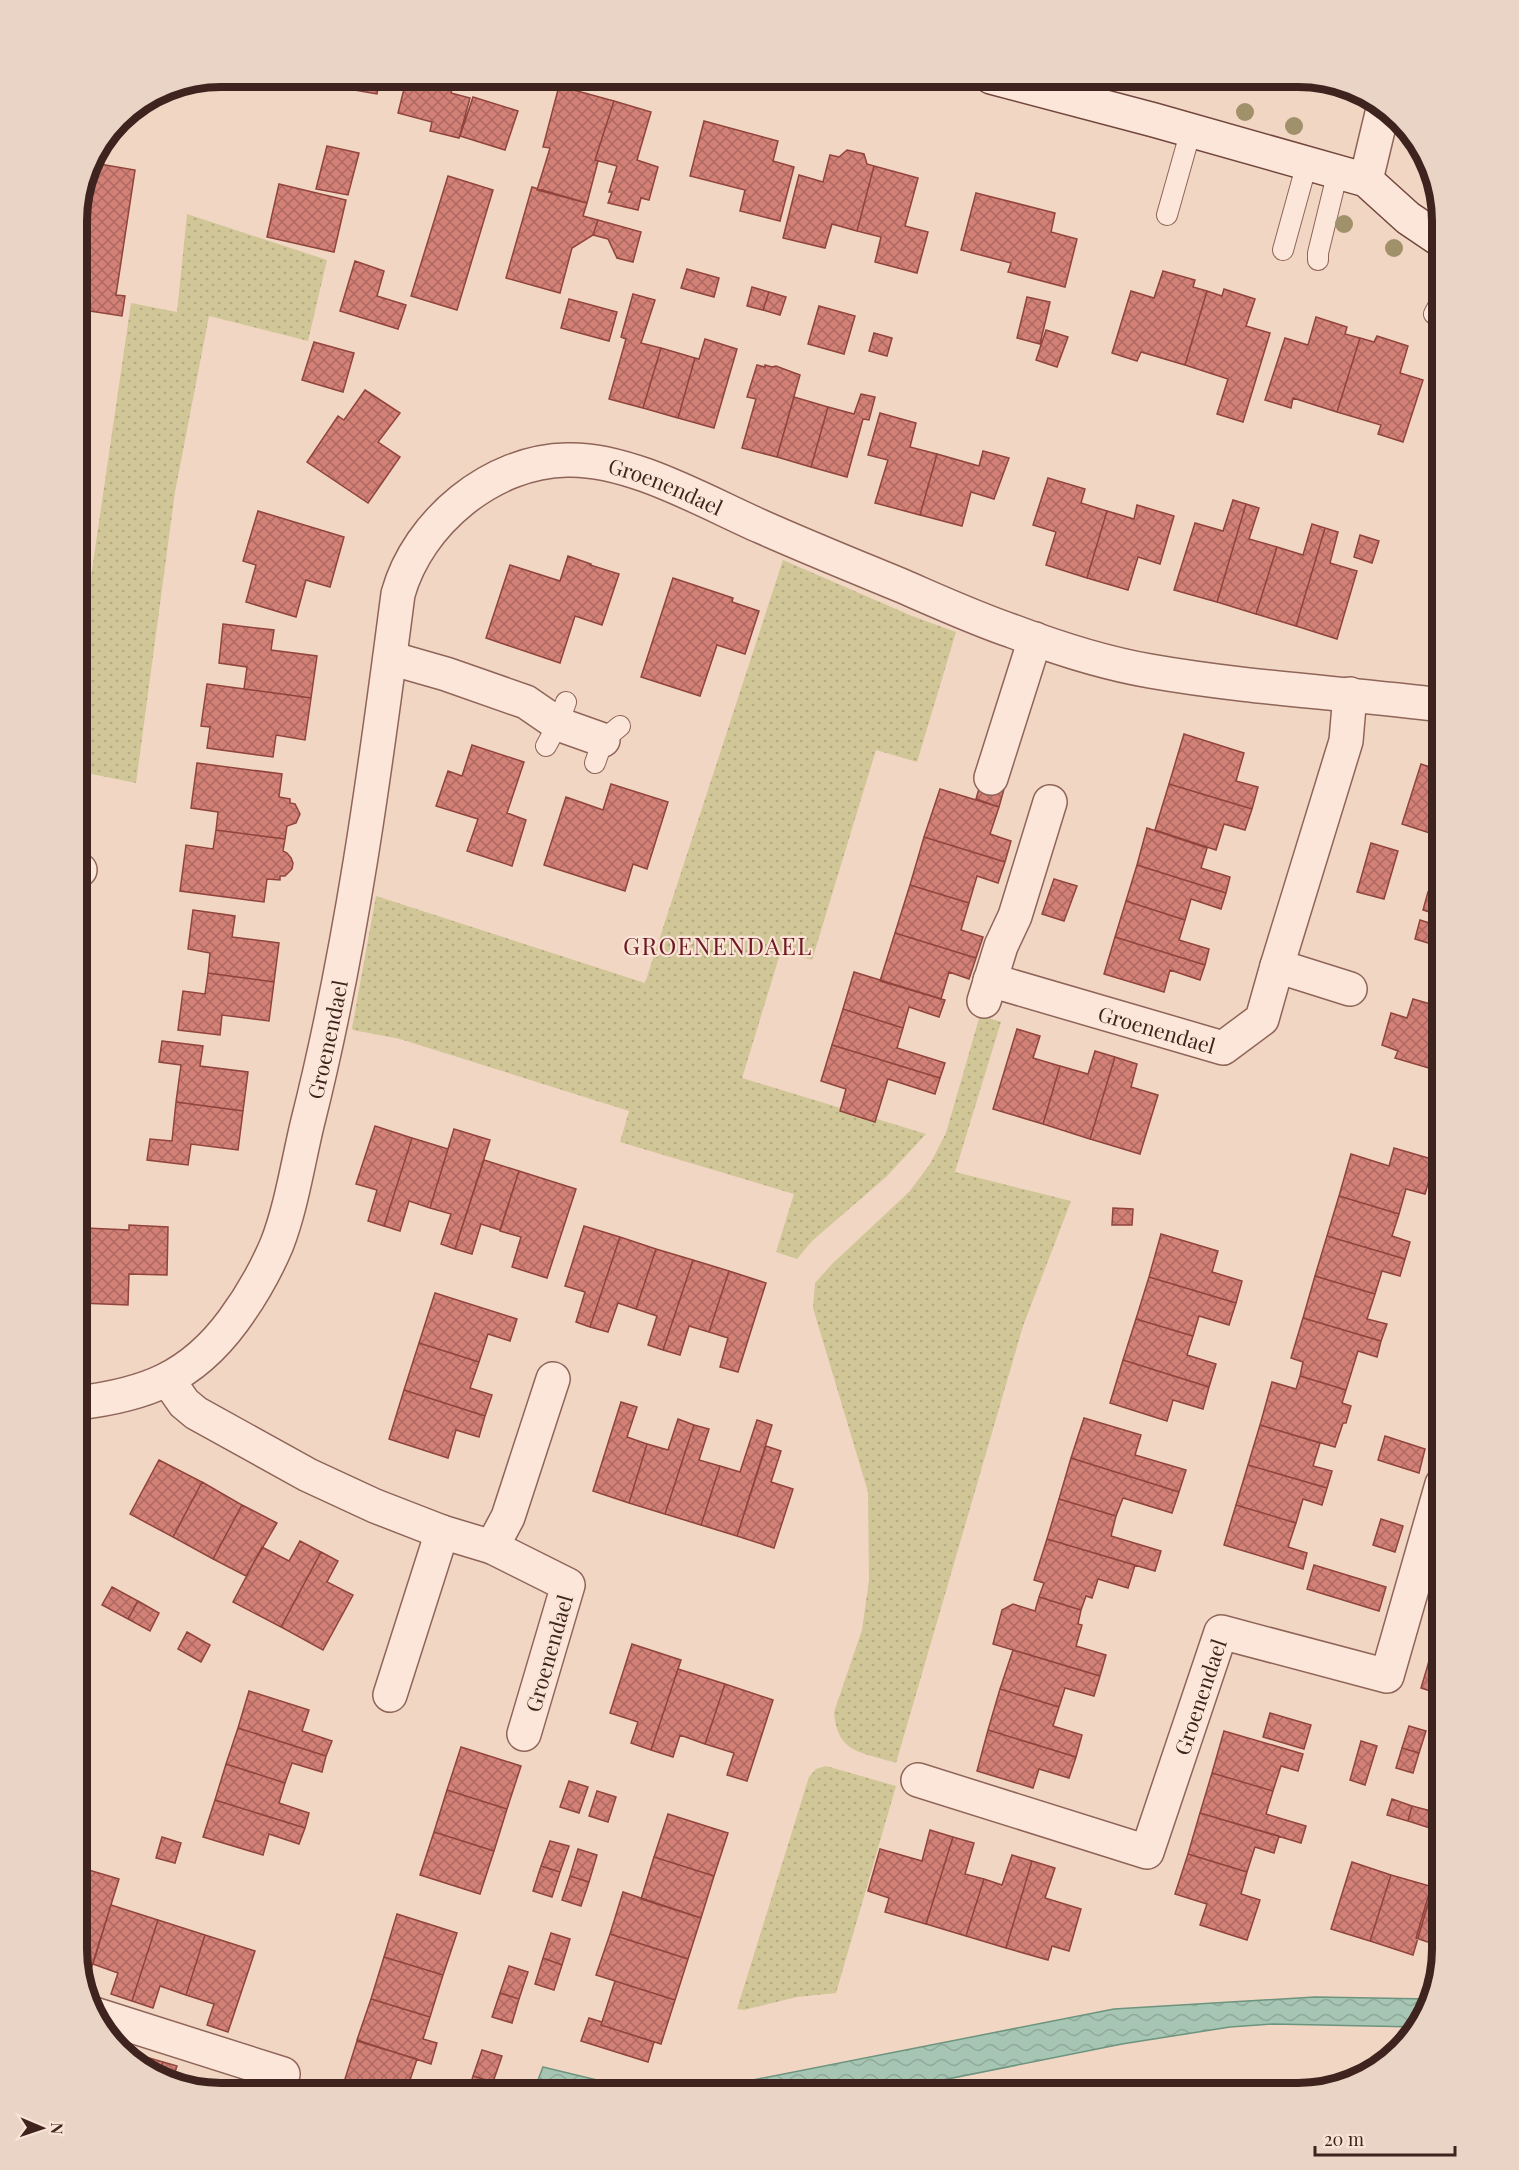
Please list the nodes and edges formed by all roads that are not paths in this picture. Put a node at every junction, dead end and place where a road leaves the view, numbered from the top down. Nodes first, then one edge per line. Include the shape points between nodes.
1 (1029, 87) edge
2 (1379, 115) edge
3 (1191, 130) junction
4 (1337, 171) junction
5 (1167, 215) dead end
6 (1432, 234) edge
7 (1283, 250) dead end
8 (1318, 260) dead end
9 (1035, 639) junction
10 (390, 658) junction
11 (1350, 694) junction
12 (1432, 704) edge
13 (606, 743) dead end
14 (991, 778) dead end
15 (1050, 802) dead end
16 (1278, 966) junction
17 (1350, 989) dead end
18 (553, 1379) dead end
19 (168, 1380) junction
20 (87, 1401) edge
21 (1432, 1522) edge
22 (442, 1532) junction
23 (492, 1547) junction
24 (390, 1695) dead end
25 (524, 1734) dead end
26 (918, 1780) dead end
27 (106, 2018) edge
28 (283, 2074) dead end

1 - 3 street
2 - 4 street
3 - 4 street
3 - 5 lane
4 - 6 street
4 - 7 lane
4 - 8 lane
9 - 10 street, Groenendael via 637,472 605,462 570,459 526,465 499,476 468,496 428,534 409,561 398,594
9 - 11 street, Groenendael via 1149,671 1242,685
9 - 14 street
10 - 13 street via 526,702 557,724
10 - 19 street, Groenendael via 339,987 277,1243 234,1321 204,1353
11 - 12 street, Groenendael
11 - 16 street, Groenendael via 1346,741
15 - 16 street, Groenendael via 987,991 1223,1048 1262,1020
16 - 17 street
18 - 23 street via 507,1517
19 - 20 street, Groenendael
19 - 22 street, Groenendael via 184,1403 208,1420 308,1475
21 - 26 street, Groenendael via 1387,1676 1221,1632 1147,1852
22 - 23 street, Groenendael
22 - 24 street
23 - 25 street, Groenendael via 568,1585
27 - 28 street

